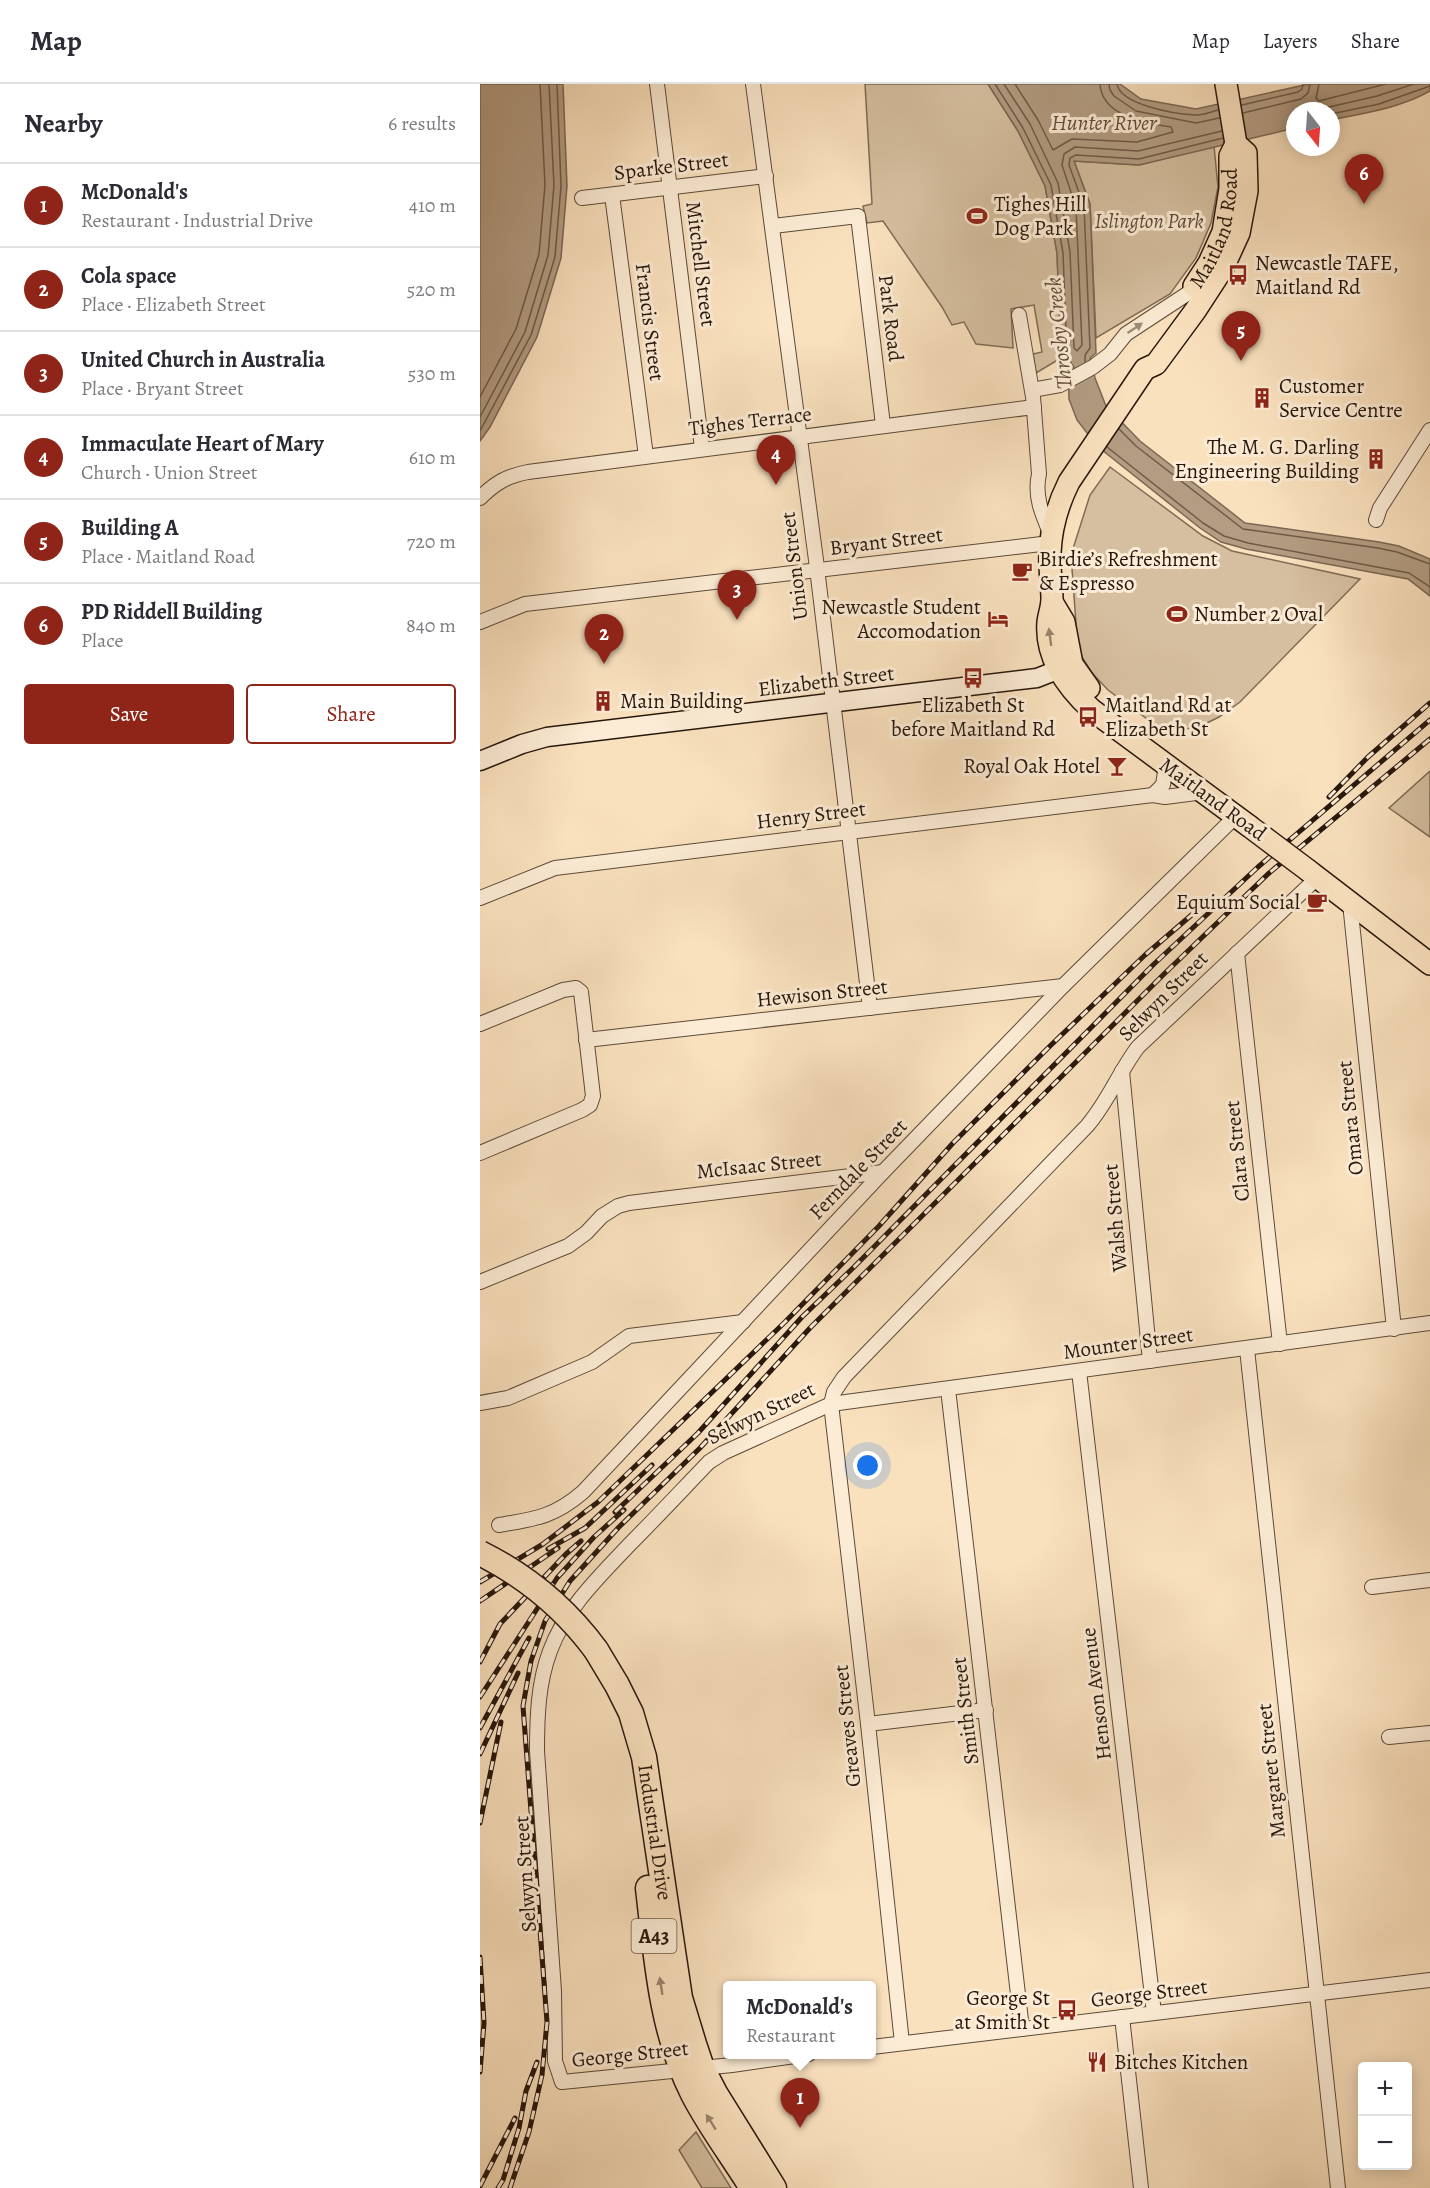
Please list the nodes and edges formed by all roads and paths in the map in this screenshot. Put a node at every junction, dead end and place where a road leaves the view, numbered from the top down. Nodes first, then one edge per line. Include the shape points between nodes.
1 (657, 84) edge
2 (753, 84) edge
3 (1228, 93) edge
4 (1236, 144) junction
5 (766, 176) junction
6 (670, 188) junction
7 (612, 195) junction
8 (582, 198) dead end
9 (773, 226) junction
10 (1190, 292) junction
11 (1019, 315) dead end
12 (1145, 369) junction
13 (1032, 390) junction
14 (1034, 407) junction
15 (884, 425) junction
16 (1430, 429) edge
17 (800, 436) junction
18 (702, 448) junction
19 (646, 456) junction
20 (480, 498) edge
21 (1376, 520) dead end
22 (1051, 539) junction
23 (817, 571) junction
24 (480, 622) edge
25 (1065, 667) junction
26 (832, 703) junction
27 (480, 761) edge
28 (1166, 765) junction
29 (1204, 792) junction
30 (1152, 795) junction
31 (1247, 820) junction
32 (850, 832) junction
33 (1314, 871) junction
34 (480, 898) edge
35 (1350, 903) junction
36 (1430, 945) edge
37 (1237, 953) junction
38 (1430, 964) edge
39 (1063, 986) junction
40 (870, 1008) junction
41 (480, 1024) edge
42 (586, 1040) junction
43 (1122, 1071) junction
44 (480, 1153) edge
45 (883, 1172) junction
46 (480, 1282) edge
47 (743, 1322) junction
48 (1430, 1323) edge
49 (1394, 1329) junction
50 (1280, 1344) junction
51 (1247, 1349) junction
52 (1150, 1361) junction
53 (1080, 1371) junction
54 (948, 1389) junction
55 (480, 1403) edge
56 (831, 1404) junction
57 (499, 1525) dead end
58 (480, 1553) edge
59 (480, 1567) edge
60 (1430, 1580) edge
61 (1372, 1587) dead end
62 (591, 1653) junction
63 (986, 1710) junction
64 (868, 1724) junction
65 (1430, 1733) edge
66 (1389, 1737) dead end
67 (1430, 1980) edge
68 (1316, 1994) junction
69 (1154, 2013) junction
70 (1122, 2017) junction
71 (1023, 2029) junction
72 (902, 2043) junction
73 (876, 2046) edge
74 (776, 2059) edge
75 (692, 2069) junction
76 (562, 2082) joint
77 (752, 2188) edge
78 (774, 2188) edge
79 (1141, 2188) edge
80 (1338, 2188) edge

1 - 6 street, Mitchell Street
2 - 5 street, Union Street
3 - 4 main road, Maitland Road
4 - 10 main road, Maitland Road via 1230,156 1230,189 1223,232
4 - 12 main road, Maitland Road via 1246,153 1247,191 1236,241 1195,311 1156,364
5 - 6 street, Sparke Street
5 - 9 street, Union Street
6 - 7 street, Sparke Street
6 - 18 street, Mitchell Street
7 - 8 street, Sparke Street
7 - 19 street, Francis Street
9 - 15 street, Park Road via 858,216
9 - 17 street, Union Street
10 - 12 main road, Maitland Road via 1145,358
13 -> 10 street via 1060,385 1093,368 1126,334
11 - 13 street
12 - 22 main road, Maitland Road via 1090,447 1064,492
13 - 14 street
14 - 15 street, Tighes Terrace
14 - 22 street via 1039,474 1036,485
15 - 17 street, Tighes Terrace
16 - 21 street
17 - 18 street, Tighes Terrace
17 - 23 street, Union Street
18 - 19 street, Tighes Terrace
19 - 20 street, Tighes Terrace via 510,475
22 - 23 street, Bryant Street
22 - 25 main road, Maitland Road via 1052,602 1064,622
23 - 24 street, Bryant Street via 525,604
23 - 26 street, Union Street
25 - 26 main road, Elizabeth Street via 1037,678
25 - 28 main road, Maitland Road via 1070,688 1092,710
25 - 31 main road, Maitland Road
26 - 27 main road, Elizabeth Street via 547,737
26 - 32 street, Union Street
28 - 29 main road, Maitland Road
28 - 30 street via 1163,785
29 - 30 street, Henry Street
29 - 31 main road, Maitland Road
30 - 32 street, Henry Street
31 - 33 main road, Maitland Road
31 - 39 street, Ferndale Street
32 - 34 street, Henry Street via 555,868
32 - 40 street, Union Street
33 - 35 main road, Maitland Road
33 - 36 main road, Maitland Road
33 - 37 street, Selwyn Street
35 - 38 main road, Maitland Road
35 - 49 street, Omara Street
37 - 43 street, Selwyn Street via 1138,1047
37 - 50 street, Clara Street
39 - 40 street, Hewison Street
39 - 45 street, Ferndale Street
40 - 42 street, Hewison Street
41 - 42 street via 562,990 576,988 581,992
42 - 44 street via 592,1102 582,1110
43 - 52 street, Walsh Street
43 - 56 street, Selwyn Street via 1087,1126 844,1377
45 - 46 street, McIsaac Street via 640,1200 618,1206 568,1246
45 - 47 street, Ferndale Street
47 - 55 street via 629,1336 592,1362 507,1398
47 - 57 street, Ferndale Street via 566,1507 535,1520
48 - 49 street, Mounter Street
49 - 50 street, Mounter Street
50 - 51 street, Mounter Street
51 - 52 street, Mounter Street
51 - 68 street, Margaret Street
52 - 53 street, Mounter Street
53 - 54 street, Mounter Street
53 - 69 street, Henson Avenue
54 - 56 street, Mounter Street
54 - 63 street, Smith Street
56 - 64 street, Greaves Street
56 - 76 street, Selwyn Street via 709,1462 583,1594 562,1623 549,1652 537,1714 537,1751 554,1991 555,2061
58 - 62 highway, Industrial Drive / A43, bridge via 544,1594 572,1620
59 - 62 highway, Industrial Drive / A43 via 538,1605
60 - 61 street
62 - 75 highway, Industrial Drive / A43 via 617,1684 644,1756
63 - 64 street
63 - 71 street, Smith Street
64 - 72 street, Greaves Street
65 - 66 street
67 - 68 street, George Street
68 - 69 street, George Street
68 - 80 street, Margaret Street
69 - 70 street, George Street
70 - 71 street, George Street
70 - 79 street
71 - 72 street, George Street
72 - 73 street, George Street
74 - 75 street, George Street
75 - 76 street, George Street
77 -> 75 highway, Industrial Drive / A43 via 696,2098
75 - 78 highway, Industrial Drive / A43 via 715,2093

